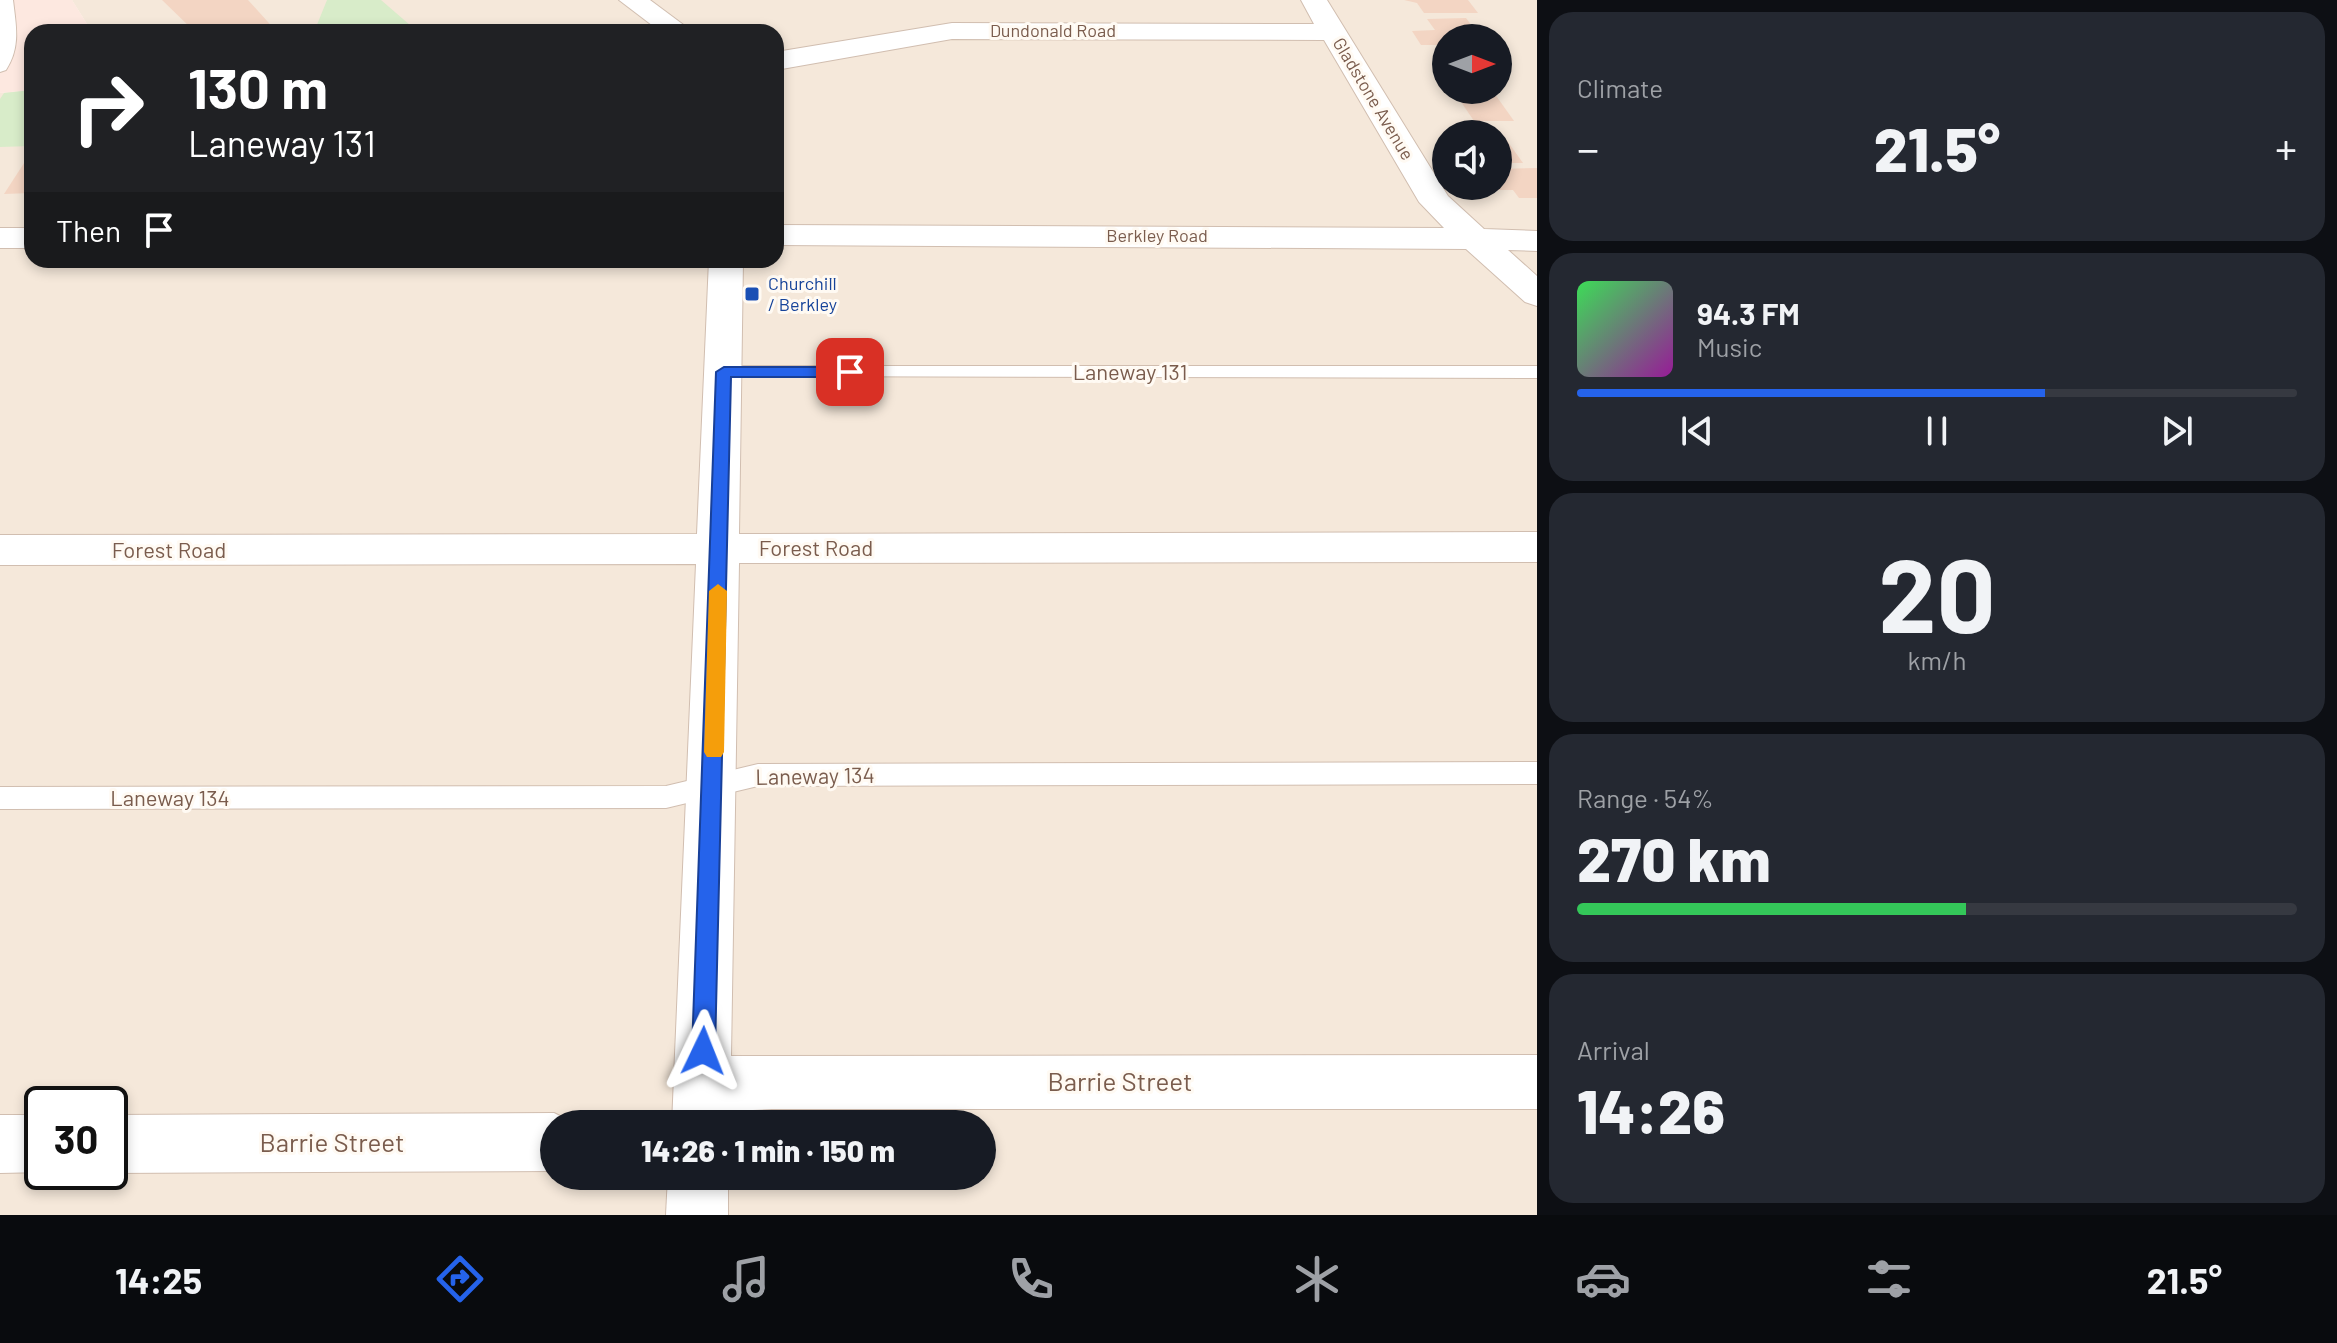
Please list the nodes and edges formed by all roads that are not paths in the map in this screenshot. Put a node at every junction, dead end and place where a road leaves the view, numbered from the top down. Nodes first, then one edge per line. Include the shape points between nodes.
1 (6, 0) edge
2 (632, 0) edge
3 (1314, 0) edge
4 (667, 24) edge
5 (1333, 32) junction
6 (784, 60) edge
7 (0, 67) edge
8 (784, 235) edge
9 (0, 238) edge
10 (24, 238) edge
11 (1473, 239) junction
12 (1537, 241) edge
13 (726, 268) edge
14 (1537, 295) edge
15 (724, 372) junction
16 (1537, 372) edge
17 (1537, 547) edge
18 (719, 548) junction
19 (0, 550) edge
20 (1537, 773) edge
21 (713, 786) junction
22 (0, 798) edge
23 (1537, 1082) edge
24 (702, 1104) edge
25 (540, 1142) edge
26 (0, 1144) edge
27 (24, 1144) edge
28 (128, 1144) edge
29 (698, 1190) edge
30 (697, 1215) edge

1 - 7 lane via 8,54
2 - 4 street
3 - 5 street, Gladstone Avenue
5 - 6 street, Dundonald Road via 952,31
5 - 11 street, Gladstone Avenue via 1435,202
8 - 11 street, Berkley Road
9 - 10 street
11 - 12 street, Berkley Road
11 - 14 street, Gladstone Avenue
13 - 15 street
15 - 16 lane, Laneway 131
15 - 18 street
17 - 18 street, Forest Road
18 - 19 street, Forest Road
18 - 21 street
20 - 21 lane, Laneway 134 via 758,775
21 - 22 lane, Laneway 134 via 666,797
21 - 24 street
23 - 24 street, Barrie Street via 772,1082
25 - 28 street, Barrie Street
26 - 27 street
29 - 30 street

